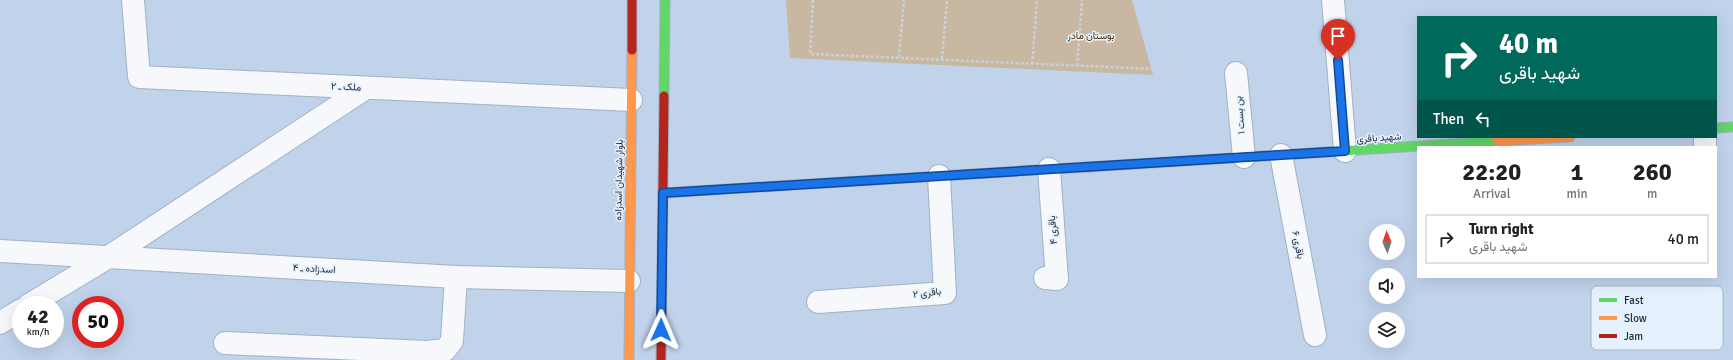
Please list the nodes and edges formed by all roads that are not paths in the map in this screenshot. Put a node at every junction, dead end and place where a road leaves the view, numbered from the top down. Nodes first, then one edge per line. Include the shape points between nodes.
1 (133, 0) edge
2 (632, 0) edge
3 (664, 0) edge
4 (1333, 0) edge
5 (1236, 73) dead end
6 (366, 88) junction
7 (631, 100) junction
8 (1733, 127) edge
9 (1717, 128) edge
10 (1562, 138) edge
11 (1525, 143) edge
12 (1458, 146) edge
13 (1417, 148) edge
14 (1345, 151) junction
15 (1281, 155) junction
16 (1244, 157) junction
17 (1049, 169) junction
18 (939, 176) junction
19 (663, 193) junction
20 (0, 251) edge
21 (110, 256) junction
22 (456, 277) junction
23 (1045, 278) dead end
24 (629, 281) junction
25 (44, 296) edge
26 (818, 302) dead end
27 (12, 316) edge
28 (0, 323) edge
29 (1315, 335) dead end
30 (225, 343) dead end
31 (629, 360) edge
32 (661, 360) edge

1 - 6 street, ملک ـ ۲ via 139,77
2 - 7 street, بلوار شهیدان اسدزاده
3 - 19 street
4 - 14 street
5 - 16 street, بن بست ۱
6 - 7 street, ملک ـ ۲
6 - 21 street
7 - 24 street, بلوار شهیدان اسدزاده
8 - 9 street
10 - 11 street, شهید باقری
11 - 12 street, شهید باقری
13 - 14 street, شهید باقری
14 - 15 street, شهید باقری
15 - 16 street, شهید باقری
15 - 29 street, باقری ۶
16 - 17 street, شهید باقری
17 - 18 street, شهید باقری
17 - 23 street, باقری ۴ via 1057,279
18 - 19 street, شهید باقری
18 - 26 street, باقری ۲ via 945,293
19 - 32 street
20 - 21 street, اسدزاده ـ ۴
21 - 22 street, اسدزاده ـ ۴
21 - 25 street
22 - 24 street, اسدزاده ـ ۴
22 - 30 street via 452,341 445,350 427,352
24 - 31 street, بلوار شهیدان اسدزاده
27 - 28 street

